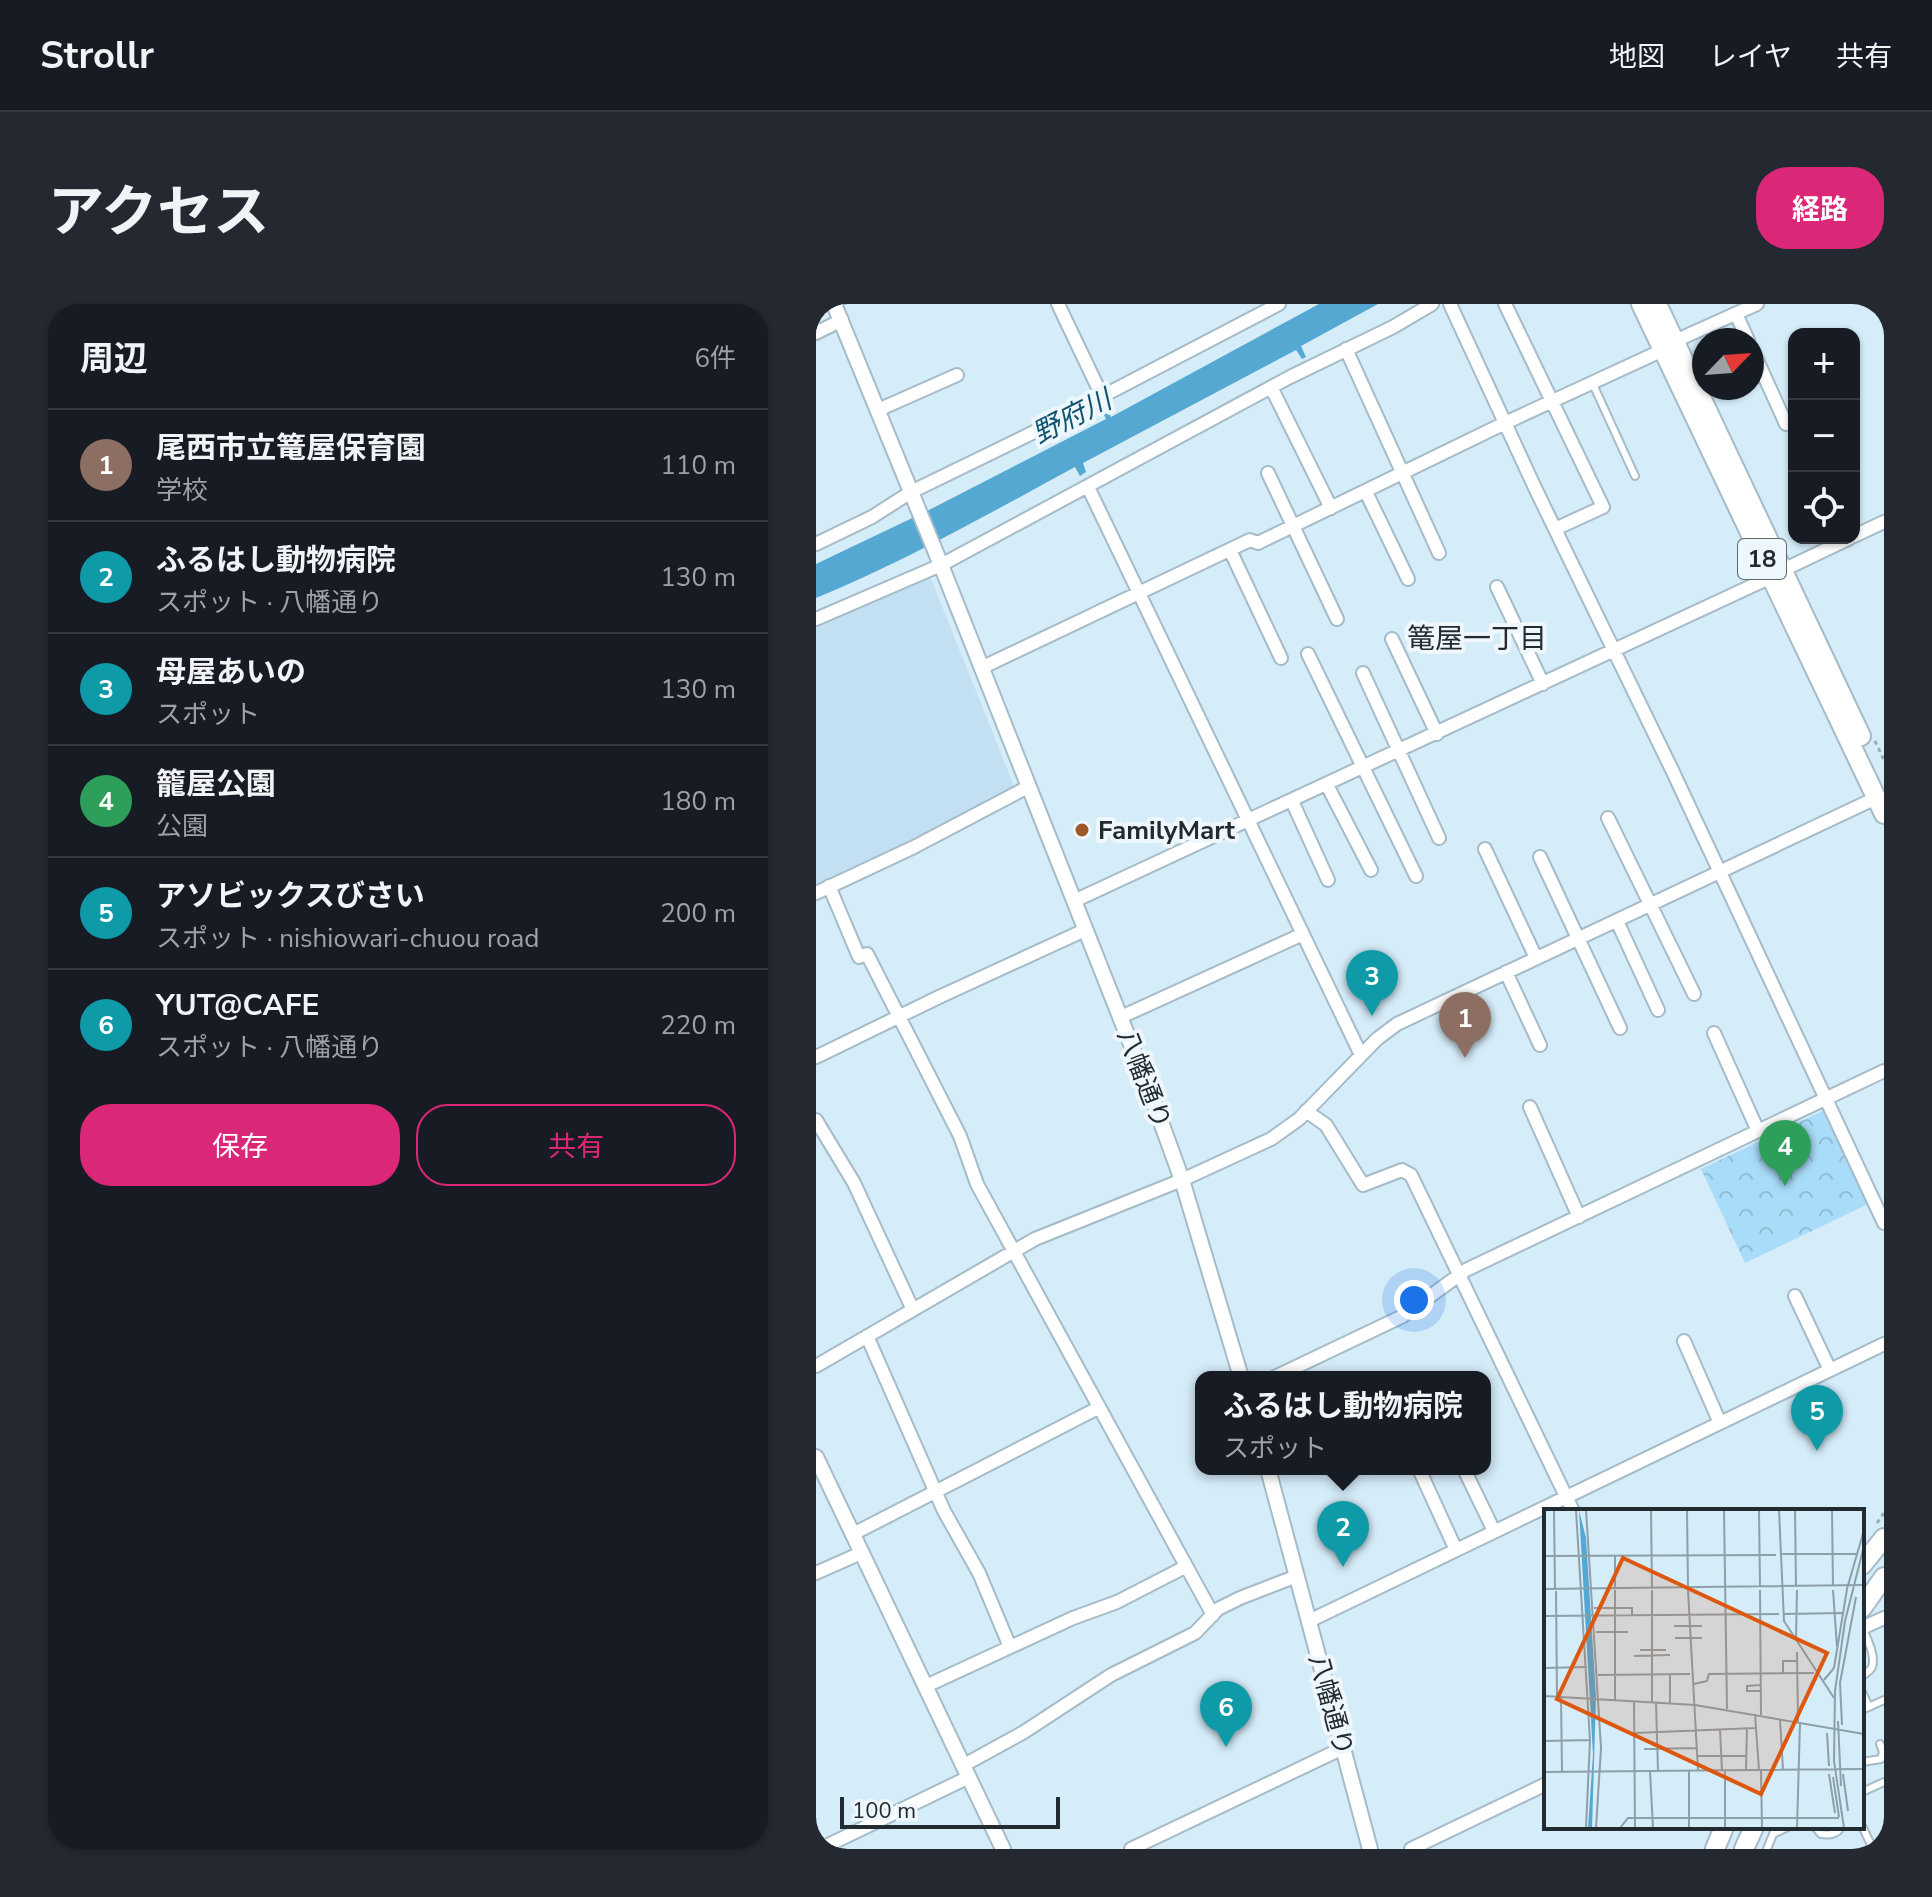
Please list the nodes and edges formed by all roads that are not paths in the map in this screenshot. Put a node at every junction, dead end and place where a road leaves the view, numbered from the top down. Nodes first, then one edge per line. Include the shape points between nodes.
1 (834, 304) edge
2 (1073, 304) edge
3 (1279, 304) edge
4 (1432, 304) edge
5 (1450, 304) edge
6 (1505, 304) edge
7 (1641, 304) edge
8 (1657, 304) edge
9 (1757, 304) edge
10 (1059, 307) edge
11 (1736, 314) junction
12 (842, 320) junction
13 (1742, 328) edge
14 (816, 333) edge
15 (1669, 345) junction
16 (1346, 349) junction
17 (957, 375) dead end
18 (1764, 375) edge
19 (1592, 382) junction
20 (1271, 387) junction
21 (1102, 396) junction
22 (1550, 401) junction
23 (878, 410) junction
24 (1505, 423) junction
25 (1786, 424) dead end
26 (1268, 473) dead end
27 (1403, 474) junction
28 (1635, 476) dead end
29 (1088, 487) junction
30 (911, 492) junction
31 (1366, 492) junction
32 (1331, 508) junction
33 (1884, 522) edge
34 (1293, 526) junction
35 (1555, 529) junction
36 (1860, 533) edge
37 (816, 544) edge
38 (1838, 544) edge
39 (1230, 550) junction
40 (1439, 553) dead end
41 (941, 565) junction
42 (1777, 574) junction
43 (1408, 579) dead end
44 (1497, 587) dead end
45 (1140, 593) junction
46 (816, 619) edge
47 (1337, 619) dead end
48 (1392, 639) dead end
49 (1615, 650) junction
50 (1308, 654) dead end
51 (1281, 658) dead end
52 (981, 668) junction
53 (1363, 673) dead end
54 (1543, 684) junction
55 (1437, 734) junction
56 (1400, 751) junction
57 (1364, 768) junction
58 (1327, 785) junction
59 (1028, 787) junction
60 (1881, 799) edge
61 (1292, 801) junction
62 (1608, 818) dead end
63 (1249, 821) junction
64 (1439, 838) dead end
65 (1485, 849) dead end
66 (1540, 857) dead end
67 (1371, 870) dead end
68 (1719, 872) junction
69 (1416, 876) dead end
70 (1328, 880) dead end
71 (829, 886) junction
72 (816, 893) edge
73 (1074, 901) junction
74 (1651, 905) junction
75 (1617, 921) junction
76 (1085, 930) junction
77 (1303, 934) junction
78 (1578, 939) junction
79 (1536, 958) junction
80 (1506, 972) junction
81 (1694, 994) dead end
82 (1658, 1010) dead end
83 (899, 1017) junction
84 (1121, 1017) junction
85 (1620, 1028) dead end
86 (1714, 1033) dead end
87 (1540, 1045) dead end
88 (1361, 1055) junction
89 (816, 1057) edge
90 (1884, 1071) edge
91 (1826, 1099) junction
92 (1530, 1107) dead end
93 (1306, 1111) junction
94 (816, 1120) edge
95 (1758, 1131) junction
96 (1182, 1180) junction
97 (1579, 1217) junction
98 (1884, 1223) edge
99 (1014, 1251) junction
100 (1459, 1275) junction
101 (1795, 1296) dead end
102 (913, 1310) junction
103 (867, 1336) junction
104 (1684, 1341) dead end
105 (1884, 1344) edge
106 (816, 1366) edge
107 (1830, 1370) junction
108 (1239, 1371) edge
109 (1288, 1371) edge
110 (1098, 1408) junction
111 (1720, 1423) junction
112 (816, 1457) edge
113 (1270, 1475) edge
114 (1422, 1475) edge
115 (1467, 1475) edge
116 (936, 1492) junction
117 (1566, 1497) junction
118 (1572, 1509) edge
119 (1494, 1531) junction
120 (853, 1534) junction
121 (1884, 1538) edge
122 (1456, 1550) junction
123 (861, 1553) junction
124 (1864, 1563) edge
125 (1185, 1567) junction
126 (816, 1573) edge
127 (1297, 1576) junction
128 (1884, 1577) edge
129 (1864, 1605) edge
130 (1213, 1615) junction
131 (1884, 1618) edge
132 (1309, 1621) junction
133 (1864, 1627) edge
134 (1864, 1632) edge
135 (1010, 1647) junction
136 (1864, 1675) edge
137 (926, 1686) junction
138 (1884, 1700) edge
139 (1865, 1709) edge
140 (1880, 1744) dead end
141 (1343, 1748) junction
142 (1864, 1762) edge
143 (967, 1771) junction
144 (1884, 1782) edge
145 (1544, 1785) edge
146 (1864, 1789) edge
147 (1723, 1829) edge
148 (1753, 1829) edge
149 (1817, 1829) edge
150 (1839, 1829) edge
151 (1863, 1829) edge
152 (1774, 1830) edge
153 (820, 1849) edge
154 (1003, 1849) edge
155 (1131, 1849) edge
156 (1370, 1849) edge
157 (1411, 1849) edge
158 (1715, 1849) edge
159 (1744, 1849) edge
160 (1767, 1849) edge
161 (1873, 1849) edge

1 - 12 street, 八幡通り
2 - 10 street
3 - 21 street
4 - 16 street
5 - 24 street
6 - 22 street
7 - 15 main road, 18
8 - 15 main road, 18
9 - 11 street
10 - 21 street
11 - 13 street
11 - 15 street
12 - 14 street
12 - 23 street, 八幡通り
15 - 19 street
15 - 42 main road, 18
16 - 20 street
16 - 27 street
17 - 23 street
18 - 25 street
19 - 22 street
19 - 28 lane
20 - 29 street
20 - 32 street
21 - 30 street
22 - 24 street
22 - 35 street via 1603,507
23 - 30 street, 八幡通り
24 - 27 street
24 - 35 street
26 - 34 street
27 - 31 street
27 - 40 street
29 - 41 street
29 - 45 street
30 - 37 street
30 - 41 street, 八幡通り
31 - 32 street
31 - 43 street
32 - 34 street
33 - 36 street
34 - 39 street
34 - 47 street
35 - 49 street
38 - 42 street
39 - 45 street
39 - 51 street
41 - 46 street
41 - 52 street, 八幡通り
42 - 49 street
42 - 60 main road, 18
44 - 54 street
45 - 52 street
45 - 63 street
48 - 55 street
49 - 54 street
49 - 68 street
50 - 57 street
52 - 59 street, 八幡通り
53 - 56 street
54 - 55 street
55 - 56 street
56 - 57 street
56 - 64 street
57 - 58 street
57 - 69 street
58 - 61 street
58 - 67 street
59 - 71 street
59 - 73 street, 八幡通り
60 - 68 street
61 - 63 street
61 - 70 street
62 - 74 street
63 - 73 street
63 - 77 street
65 - 79 street
66 - 78 street
68 - 74 street
68 - 91 street
71 - 72 street
71 - 83 street via 859,957 867,954
73 - 76 street, 八幡通り
74 - 75 street
74 - 81 street
75 - 78 street
75 - 82 street
76 - 83 street
76 - 84 street, 八幡通り
77 - 84 street
77 - 88 street
78 - 79 street
78 - 85 street
79 - 80 street
80 - 87 street
80 - 88 street via 1397,1024
83 - 89 street
83 - 99 street
84 - 96 street, 八幡通り
86 - 95 street
88 - 93 street
90 - 91 street
91 - 95 street
91 - 98 street
92 - 97 street
93 - 96 street via 1271,1139
93 - 100 street via 1326,1125 1363,1185 1402,1170 1411,1175
94 - 102 street via 854,1183
95 - 97 street
96 - 99 street
96 - 108 street, 八幡通り
97 - 100 street
99 - 102 street
99 - 110 street
100 - 109 street via 1403,1316
100 - 117 street
101 - 107 street
102 - 103 street
103 - 106 street
103 - 116 street
104 - 111 street
105 - 107 street
107 - 111 street
110 - 116 street
110 - 125 street
111 - 117 street
112 - 120 street
113 - 127 street, 八幡通り
114 - 122 street
115 - 119 street
116 - 120 street
116 - 135 street
117 - 118 street
117 - 119 street
119 - 122 street
120 - 123 street
121 - 124 main road
122 - 132 street
123 - 126 street
123 - 137 street
125 - 130 street
125 - 135 street
127 - 130 street via 1240,1598
127 - 132 street, 八幡通り
128 - 129 main road
130 - 143 street via 1195,1633 1111,1675
131 - 133 street
132 - 141 street, 八幡通り
134 - 136 lane via 1872,1665
135 - 137 street
137 - 143 street
138 - 139 lane
140 - 142 lane via 1881,1759
141 - 155 street
141 - 156 street, 八幡通り
143 - 153 street
143 - 154 street
144 - 146 lane
145 - 157 street
147 - 158 main road
148 - 159 main road
149 - 150 lane via 1829,1835
151 - 161 lane
152 - 160 lane

